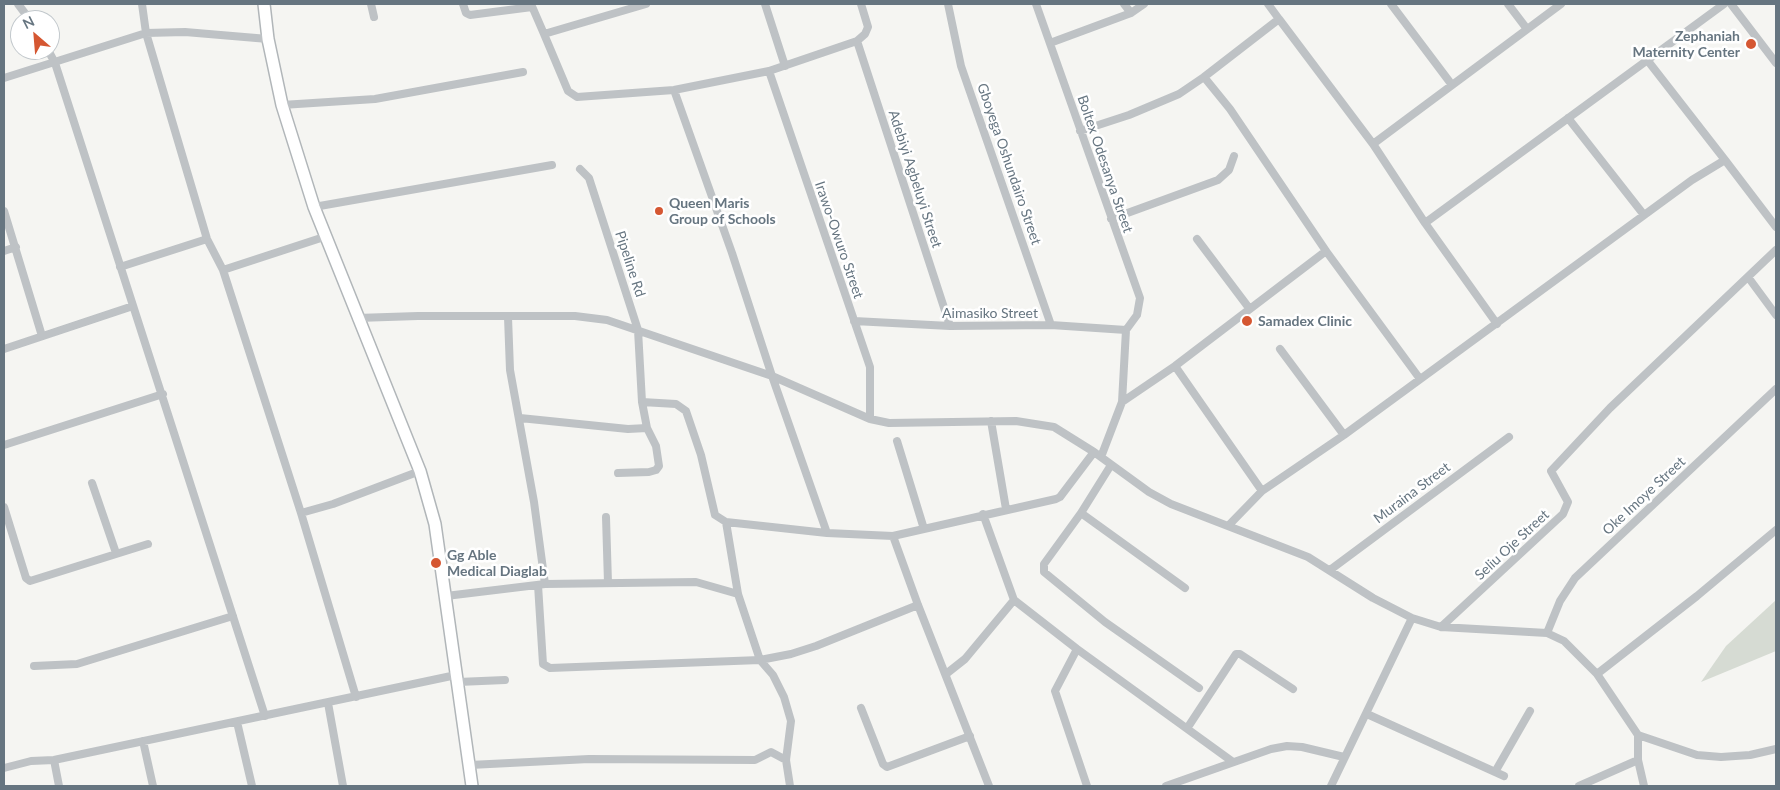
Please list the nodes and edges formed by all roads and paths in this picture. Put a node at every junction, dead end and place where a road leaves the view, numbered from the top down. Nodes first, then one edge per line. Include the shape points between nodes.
1 (142, 4) edge
2 (264, 4) edge
3 (371, 4) edge
4 (463, 4) edge
5 (646, 4) edge
6 (765, 4) edge
7 (861, 4) edge
8 (1036, 4) edge
9 (1124, 4) edge
10 (1144, 4) edge
11 (1268, 4) edge
12 (1391, 4) edge
13 (1508, 4) edge
14 (1561, 4) edge
15 (1724, 4) edge
16 (1731, 4) edge
17 (532, 5) edge
18 (948, 7) edge
19 (1131, 13) junction
20 (374, 17) dead end
21 (1279, 19) junction
22 (1527, 29) junction
23 (146, 33) junction
24 (544, 34) junction
25 (268, 39) junction
26 (857, 41) junction
27 (1050, 43) junction
28 (53, 60) edge
29 (1648, 61) junction
30 (55, 63) junction
31 (1776, 63) edge
32 (785, 66) junction
33 (523, 72) dead end
34 (769, 72) junction
35 (4, 78) edge
36 (1204, 78) junction
37 (1452, 85) junction
38 (674, 90) junction
39 (282, 105) junction
40 (1568, 118) junction
41 (1080, 131) junction
42 (1373, 144) junction
43 (1234, 156) dead end
44 (1725, 160) junction
45 (552, 165) dead end
46 (580, 168) dead end
47 (314, 208) junction
48 (4, 211) edge
49 (1644, 215) junction
50 (1111, 219) junction
51 (1425, 223) junction
52 (1776, 227) edge
53 (327, 236) junction
54 (207, 239) junction
55 (1197, 239) dead end
56 (16, 247) junction
57 (1776, 250) edge
58 (4, 251) edge
59 (1326, 251) junction
60 (120, 267) junction
61 (223, 270) junction
62 (1748, 278) junction
63 (133, 306) junction
64 (1249, 308) junction
65 (1776, 314) edge
66 (508, 316) junction
67 (357, 318) junction
68 (854, 321) junction
69 (1497, 324) junction
70 (1051, 325) junction
71 (950, 326) junction
72 (638, 330) junction
73 (1126, 330) junction
74 (42, 336) junction
75 (4, 348) edge
76 (1280, 349) dead end
77 (1175, 366) junction
78 (772, 376) junction
79 (1420, 379) junction
80 (1776, 389) edge
81 (163, 394) junction
82 (642, 402) junction
83 (1122, 402) junction
84 (520, 418) junction
85 (870, 420) junction
86 (991, 421) junction
87 (647, 428) junction
88 (1344, 435) junction
89 (1509, 437) dead end
90 (897, 441) dead end
91 (4, 445) edge
92 (1094, 452) junction
93 (1101, 457) junction
94 (1111, 465) junction
95 (420, 471) junction
96 (618, 473) dead end
97 (92, 483) dead end
98 (1262, 491) junction
99 (4, 507) edge
100 (1006, 509) junction
101 (301, 513) junction
102 (1081, 513) junction
103 (983, 514) junction
104 (606, 517) dead end
105 (726, 522) junction
106 (1228, 526) junction
107 (924, 529) junction
108 (1776, 530) edge
109 (827, 533) junction
110 (894, 536) junction
111 (148, 544) dead end
112 (116, 554) junction
113 (1330, 570) junction
114 (608, 583) junction
115 (541, 585) junction
116 (1185, 588) dead end
117 (738, 594) junction
118 (446, 596) junction
119 (1014, 600) junction
120 (918, 606) junction
121 (233, 616) junction
122 (1412, 618) junction
123 (1441, 627) junction
124 (1547, 633) junction
125 (1077, 649) junction
126 (760, 660) junction
127 (34, 666) dead end
128 (946, 674) junction
129 (1597, 674) junction
130 (457, 679) junction
131 (504, 680) dead end
132 (1199, 688) dead end
133 (1293, 689) dead end
134 (356, 697) junction
135 (328, 703) junction
136 (862, 708) dead end
137 (1530, 710) dead end
138 (1367, 714) junction
139 (265, 716) junction
140 (237, 722) junction
141 (1188, 727) junction
142 (1638, 735) junction
143 (970, 736) junction
144 (143, 741) junction
145 (1776, 750) edge
146 (1344, 757) junction
147 (54, 760) junction
148 (786, 760) junction
149 (1638, 760) junction
150 (1234, 762) junction
151 (470, 765) junction
152 (4, 768) edge
153 (1495, 772) junction
154 (1504, 776) dead end
155 (59, 786) edge
156 (154, 786) edge
157 (252, 786) edge
158 (343, 786) edge
159 (472, 786) edge
160 (790, 786) edge
161 (990, 786) edge
162 (1087, 786) edge
163 (1166, 786) edge
164 (1331, 786) edge
165 (1579, 786) edge
166 (1644, 786) edge

1 - 23 street
2 - 25 main road
3 - 20 street
4 - 17 street via 470,15
5 - 24 street
6 - 32 street
7 - 26 street via 868,27
8 - 27 street, Boltex Odesanya Street
9 - 19 street
10 - 19 street
11 - 21 street
12 - 37 street
13 - 22 street
14 - 22 street
15 - 29 street
16 - 31 street
17 - 24 street
18 - 70 street, Gboyega Oshundairo Street via 961,66
19 - 27 street
21 - 36 street
21 - 42 street
22 - 37 street
23 - 25 street via 184,32
23 - 30 street
23 - 54 street
24 - 38 street via 568,91 577,97
25 - 39 main road
26 - 32 street
26 - 71 street, Adebiyi Agbeluyi Street
27 - 41 street, Boltex Odesanya Street
28 - 30 street
29 - 40 street
29 - 44 street
30 - 35 street
30 - 60 street
32 - 34 street
33 - 39 street via 375,99
34 - 38 street
34 - 68 street, Irawo-Owuro Street
36 - 41 street via 1179,94
36 - 59 street via 1230,109
37 - 42 street
38 - 78 street
39 - 47 main road
40 - 49 street
40 - 51 street
41 - 50 street, Boltex Odesanya Street
42 - 51 street
43 - 50 street via 1229,170 1218,180
44 - 49 street
44 - 52 street
45 - 47 street
46 - 72 street, Pipeline Rd via 589,178
47 - 53 main road
48 - 56 street
49 - 69 street
50 - 73 street, Boltex Odesanya Street via 1140,298 1137,315
51 - 69 street
53 - 61 street
53 - 67 main road
54 - 60 street
54 - 61 street
55 - 64 street
56 - 58 street
56 - 74 street
57 - 62 street
59 - 64 street
59 - 79 street
60 - 63 street
61 - 101 street
62 - 65 street
62 - 123 street, Seliu Oje Street via 1610,408 1551,471 1568,502 1564,514
63 - 74 street
63 - 81 street
64 - 77 street
66 - 67 street
66 - 72 street via 575,316 607,320
66 - 84 street via 510,370
67 - 95 main road
68 - 71 street, Aimasiko Street
68 - 85 street, Irawo-Owuro Street via 870,367
69 - 79 street
70 - 71 street, Aimasiko Street
70 - 73 street, Aimasiko Street
72 - 78 street
72 - 82 street, Pipeline Rd
73 - 83 street
74 - 75 street
76 - 88 street
77 - 83 street
77 - 98 street
78 - 85 street
78 - 109 street
79 - 88 street
80 - 124 street, Oke Imoye Street via 1575,578 1560,601
81 - 91 street
81 - 121 street
82 - 87 street, Pipeline Rd
82 - 105 street via 676,404 686,411 701,455 715,515
83 - 93 street
84 - 87 street
84 - 115 street
85 - 86 street via 889,423
86 - 92 street via 1036,422 1054,426
86 - 100 street
87 - 96 street, Pipeline Rd via 659,460 656,470
88 - 98 street
89 - 113 street, Muraina Street
90 - 107 street
92 - 93 street
92 - 100 street via 1060,497
93 - 94 street
94 - 102 street
94 - 106 street via 1171,504
95 - 101 street
95 - 118 main road via 435,524
97 - 112 street
98 - 106 street
99 - 112 street via 26,578 30,581
100 - 103 street
101 - 134 street
102 - 116 street
102 - 132 street via 1044,564 1044,572 1105,622
103 - 107 street
103 - 119 street
104 - 114 street
105 - 109 street
105 - 117 street
106 - 113 street via 1308,556
107 - 110 street
108 - 129 street via 1698,596
109 - 110 street
110 - 120 street
111 - 112 street
113 - 122 street via 1372,598
114 - 115 street
114 - 117 street via 696,582
115 - 118 street
115 - 126 street via 544,664 548,668
117 - 126 street
118 - 130 main road
119 - 125 street
119 - 128 street via 965,659
120 - 126 street via 816,646
120 - 128 street
121 - 127 street via 77,664
121 - 139 street
122 - 123 street
122 - 138 street
123 - 124 street
124 - 129 street via 1564,641
125 - 141 street
125 - 162 street via 1055,691
126 - 148 street via 776,683 791,721
128 - 143 street
129 - 142 street
130 - 131 street
130 - 134 street
130 - 151 main road
133 - 141 street via 1236,654
134 - 135 street
135 - 139 street
135 - 158 street
136 - 143 street via 883,764 887,767
137 - 153 street
138 - 146 street
138 - 153 street
139 - 140 street
140 - 144 street
140 - 157 street
141 - 150 street
142 - 145 street via 1697,755 1722,757
142 - 149 street
143 - 161 street
144 - 147 street
144 - 156 street
146 - 150 street via 1287,746
146 - 164 street
147 - 152 street via 31,761
147 - 155 street
148 - 151 street via 771,752 756,760 589,759
148 - 160 street
149 - 165 street
149 - 166 street
150 - 163 street
151 - 159 main road
153 - 154 street

